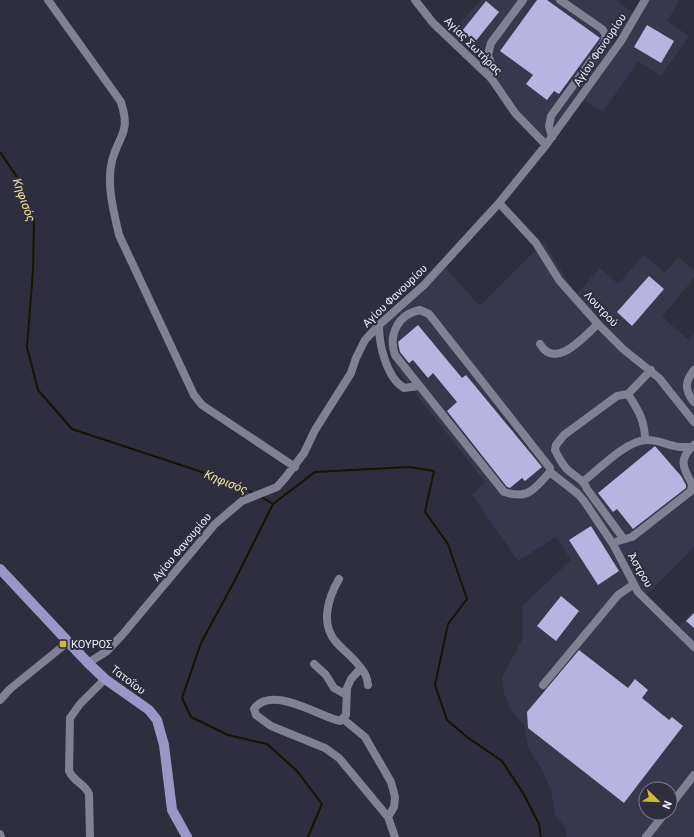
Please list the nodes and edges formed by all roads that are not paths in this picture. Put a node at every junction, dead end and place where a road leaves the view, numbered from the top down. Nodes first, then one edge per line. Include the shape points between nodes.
1 (48, 0) edge
2 (414, 0) edge
3 (522, 0) edge
4 (560, 0) edge
5 (645, 0) edge
6 (491, 78) junction
7 (552, 137) junction
8 (546, 145) junction
9 (499, 203) junction
10 (598, 324) junction
11 (379, 325) junction
12 (540, 344) dead end
13 (651, 370) junction
14 (694, 370) edge
15 (418, 386) junction
16 (628, 394) junction
17 (694, 402) edge
18 (694, 422) edge
19 (645, 440) junction
20 (693, 446) edge
21 (295, 467) junction
22 (550, 472) junction
23 (584, 482) junction
24 (622, 538) junction
25 (612, 544) junction
26 (0, 569) edge
27 (339, 579) dead end
28 (634, 584) junction
29 (68, 642) junction
30 (694, 647) edge
31 (88, 663) junction
32 (314, 664) dead end
33 (361, 668) junction
34 (105, 679) junction
35 (368, 685) dead end
36 (543, 685) dead end
37 (345, 694) junction
38 (0, 700) edge
39 (343, 719) junction
40 (694, 775) edge
41 (678, 796) edge
42 (388, 817) junction
43 (659, 821) edge
44 (0, 834) edge
45 (1, 837) edge
46 (90, 837) edge
47 (188, 837) edge
48 (396, 837) edge
49 (646, 837) edge

1 - 21 street via 121,102 126,117 125,130 112,161 110,177 119,235 194,395 202,405
2 - 6 street, Αγίας Σωτήρας via 433,23
3 - 6 street via 491,43 488,55 492,66
4 - 7 street via 602,29 606,35 604,43 551,116 549,126
5 - 7 street, Αγίου Φανουρίου via 621,41
6 - 8 street, Αγίας Σωτήρας via 515,113
7 - 8 street, Αγίου Φανουρίου
8 - 9 street, Αγίου Φανουρίου
9 - 10 street, Λουτρού via 536,243 559,280
9 - 11 street, Αγίου Φανουρίου via 424,285
10 - 12 street via 564,353 549,354
10 - 13 street, Λουτρού via 623,349
11 - 15 street via 379,336 394,379 404,388
11 - 21 street, Αγίου Φανουρίου via 365,340 351,373
13 - 16 street
13 - 18 street, Λουτρού
14 - 17 street via 686,385
15 - 22 street via 504,492 517,496 530,492
15 - 22 street via 395,355 391,345 392,336 399,322 413,311 420,310 429,314 550,468
16 - 19 street via 642,416
16 - 23 street via 617,396 564,435 556,445 555,450 560,462
19 - 20 street via 679,447
19 - 23 street via 636,442 617,454
20 - 24 street via 686,455 683,465 692,484 691,491 641,530 632,536
21 - 31 street, Αγίου Φανουρίου via 277,487 242,501 215,524 107,651
22 - 25 street, Άστρου via 578,494
23 - 24 street via 587,490
24 - 25 street
25 - 28 street, Άστρου
26 - 29 main road, Τατοΐου
27 - 33 street via 326,614 327,622 334,641 355,659
28 - 30 street, Άστρου via 644,598
28 - 36 street via 618,596
29 - 31 main road, Τατοΐου
29 - 38 street
31 - 34 main road, Τατοΐου
32 - 37 street via 326,675 334,688
33 - 35 street via 365,672
33 - 37 street via 351,679
34 - 46 street via 70,718 69,771 72,779 87,789
34 - 47 main road, Τατοΐου via 149,710 157,720 164,745 172,810
37 - 39 street via 346,711
39 - 42 street via 365,737 391,782 395,797 394,807
39 - 42 street via 337,720 301,705 278,700 259,704 254,709 256,715 271,726 325,748 339,758
40 - 41 street
42 - 48 street
43 - 49 street
44 - 45 street

